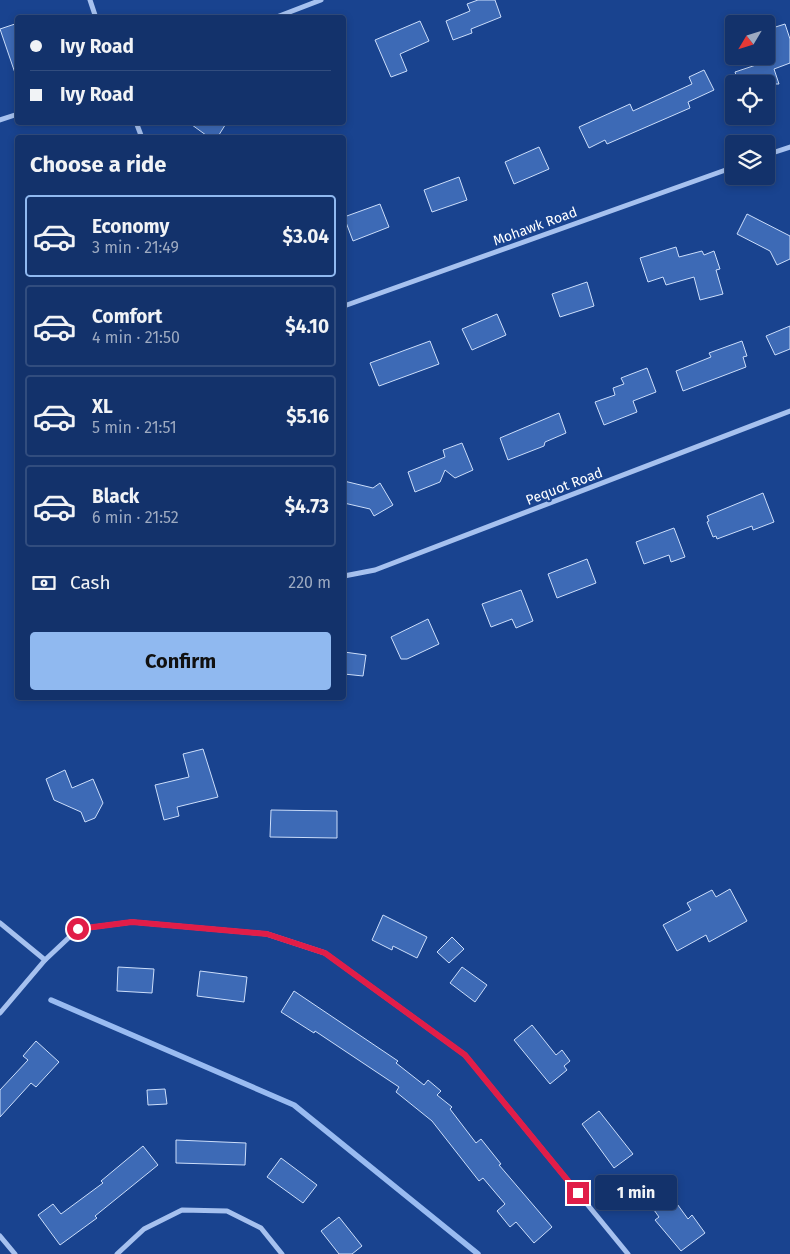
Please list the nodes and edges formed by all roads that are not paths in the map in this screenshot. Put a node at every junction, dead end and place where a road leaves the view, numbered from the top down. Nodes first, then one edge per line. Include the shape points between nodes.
1 (90, 0) edge
2 (321, 0) edge
3 (95, 15) edge
4 (282, 15) edge
5 (15, 115) edge
6 (0, 120) edge
7 (790, 147) edge
8 (775, 152) edge
9 (725, 170) edge
10 (346, 305) edge
11 (790, 411) edge
12 (346, 576) edge
13 (0, 923) edge
14 (45, 960) junction
15 (0, 1013) edge
16 (0, 1236) edge
17 (15, 1254) edge
18 (117, 1254) edge
19 (282, 1254) edge
20 (628, 1254) edge

1 - 3 street
2 - 4 street
5 - 6 street
7 - 8 street
9 - 10 street, Mohawk Road
11 - 12 street, Pequot Road via 375,570
13 - 14 street
14 - 15 street
14 - 20 street via 78,929 132,922 267,934 325,953 465,1055
16 - 17 street
18 - 19 street via 144,1230 182,1210 227,1211 261,1228

